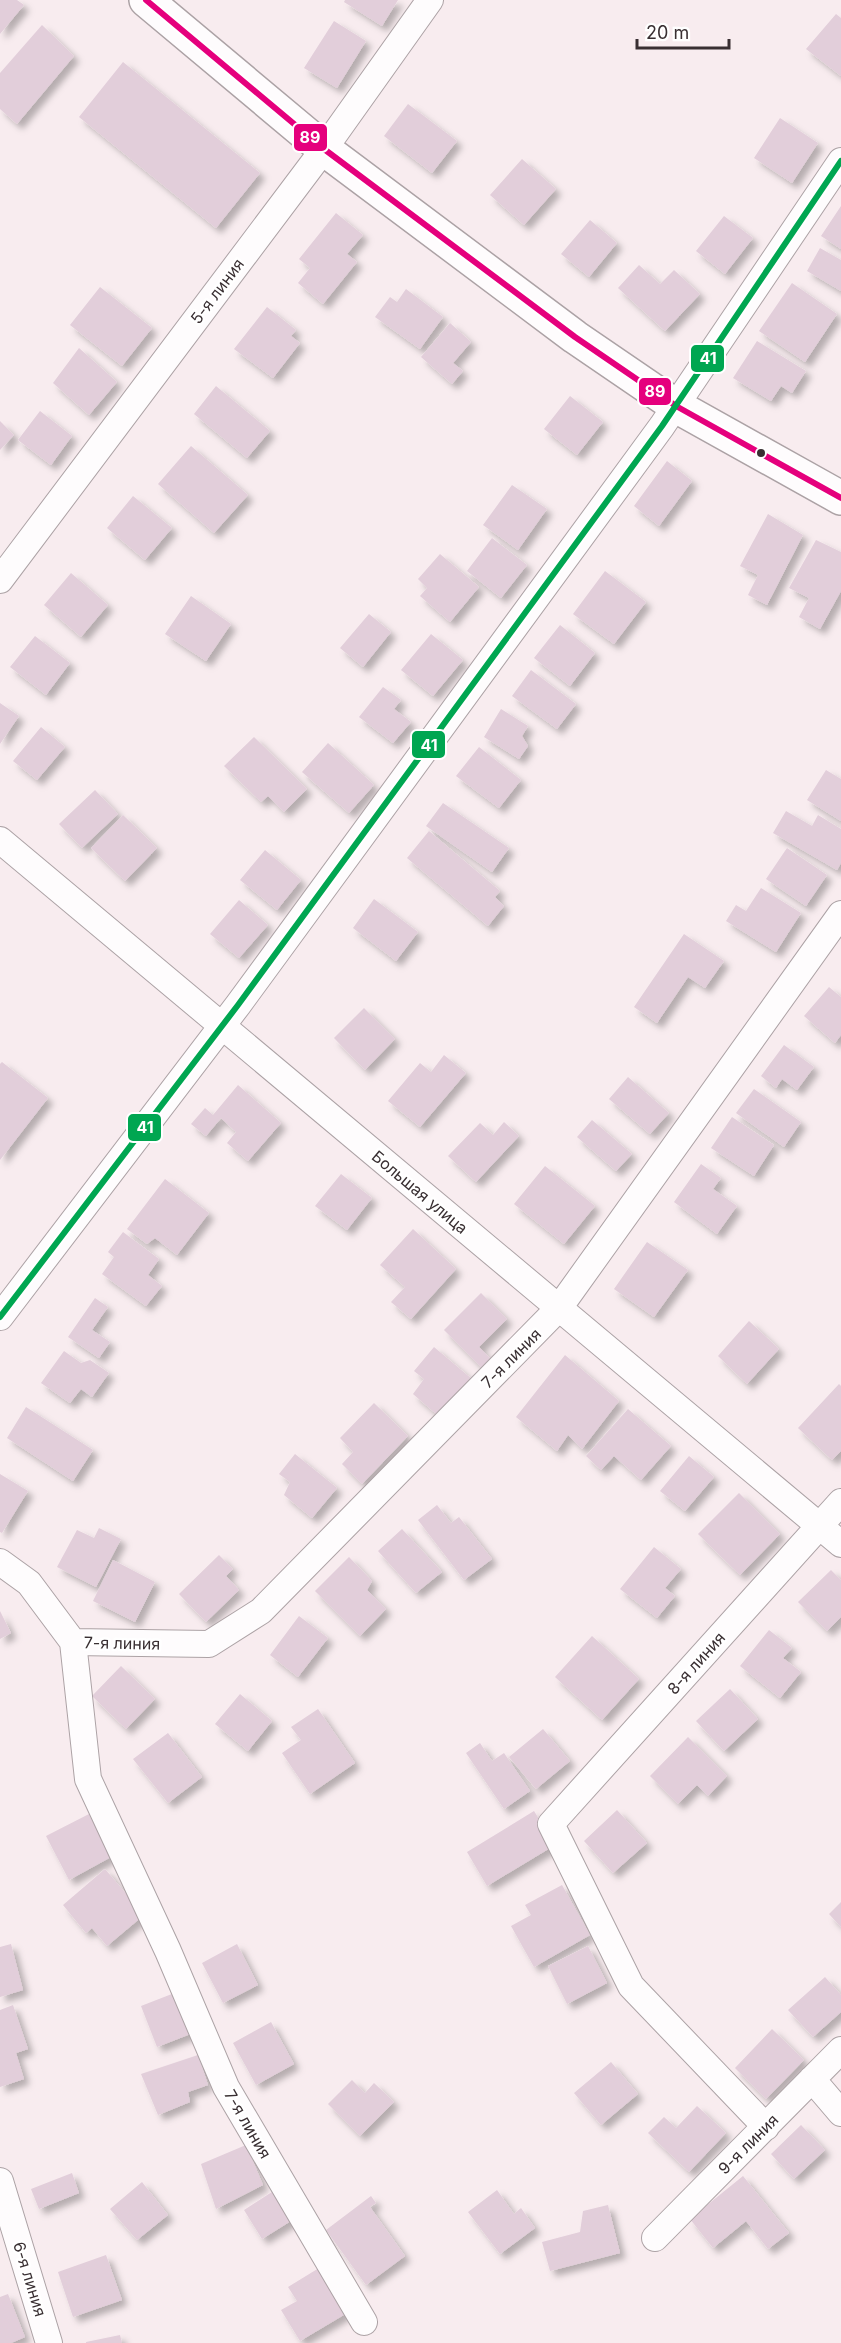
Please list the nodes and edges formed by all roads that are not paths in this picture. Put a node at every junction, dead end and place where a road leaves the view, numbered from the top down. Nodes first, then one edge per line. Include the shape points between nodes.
1 (146, 0) edge
2 (430, 0) edge
3 (324, 148) junction
4 (841, 161) edge
5 (676, 406) junction
6 (841, 498) edge
7 (0, 580) edge
8 (0, 840) edge
9 (841, 914) edge
10 (222, 1026) junction
11 (559, 1308) junction
12 (0, 1317) edge
13 (841, 1502) edge
14 (821, 1526) junction
15 (841, 1544) edge
16 (0, 1562) edge
17 (73, 1642) junction
18 (841, 2050) edge
19 (812, 2079) junction
20 (841, 2112) edge
21 (766, 2127) junction
22 (0, 2181) edge
23 (655, 2238) dead end
24 (364, 2322) dead end
25 (49, 2343) edge

1 - 3 street
2 - 3 street, 5-я линия
3 - 5 street via 575,337
3 - 7 street, 5-я линия
4 - 5 street
5 - 6 street
5 - 10 street
8 - 10 street, Большая улица
9 - 11 street, 7-я линия
10 - 11 street, Большая улица
10 - 12 street
11 - 14 street, Большая улица
11 - 17 street, 7-я линия via 261,1611 209,1644
13 - 14 street, 8-я линия
14 - 15 street, Большая улица
14 - 21 street, 8-я линия via 551,1824 631,1986
16 - 17 street, 7-я линия via 29,1583
17 - 24 street, 7-я линия via 88,1779 226,2087
18 - 19 street, 9-я линия
19 - 20 street
19 - 21 street, 9-я линия
21 - 23 street, 9-я линия
22 - 25 street, 6-я линия

